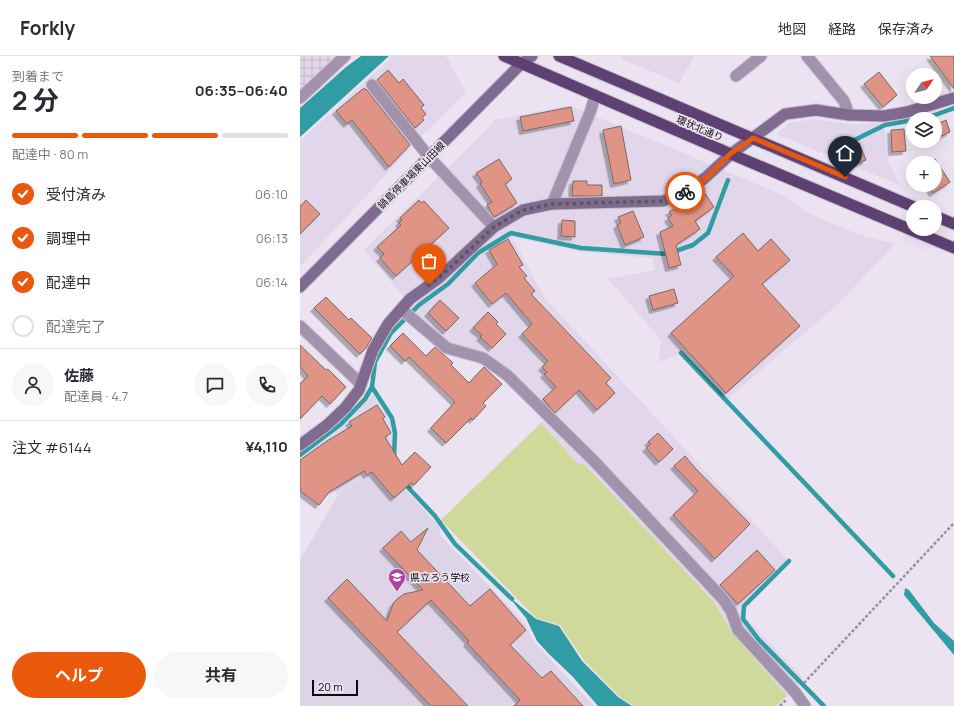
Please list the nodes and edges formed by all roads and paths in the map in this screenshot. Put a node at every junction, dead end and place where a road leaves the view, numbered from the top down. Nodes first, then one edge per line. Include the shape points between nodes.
1 (345, 56) edge
2 (504, 56) edge
3 (532, 56) edge
4 (559, 56) edge
5 (760, 56) edge
6 (807, 56) edge
7 (521, 64) junction
8 (736, 76) dead end
9 (372, 85) dead end
10 (595, 95) junction
11 (300, 98) edge
12 (954, 98) edge
13 (849, 115) junction
14 (753, 138) junction
15 (730, 154) junction
16 (429, 157) junction
17 (552, 204) junction
18 (906, 204) edge
19 (942, 219) edge
20 (954, 224) edge
21 (494, 227) junction
22 (954, 248) edge
23 (300, 287) edge
24 (406, 313) junction
25 (300, 326) edge
26 (362, 384) junction
27 (302, 440) edge
28 (954, 523) edge
29 (795, 692) junction
30 (805, 706) edge

1 - 11 street
2 - 7 highway, 環状北通り
3 - 7 main road, 鍋島停車場東山田線
4 - 14 highway, 環状北通り
5 - 8 street
6 - 13 street via 844,101
7 - 10 highway, 環状北通り
7 - 16 main road, 鍋島停車場東山田線
9 - 16 street
10 - 15 highway, 環状北通り
10 - 17 street
12 - 13 main road via 908,112 884,116
13 - 14 main road via 816,110 785,114
14 - 15 main road
14 - 18 highway, 環状北通り
15 - 17 main road via 706,178 686,192 663,201
15 - 22 highway, 環状北通り
16 - 21 street
16 - 23 main road, 鍋島停車場東山田線
17 - 21 main road via 523,210
19 - 20 highway
21 - 24 main road via 439,278 410,299
24 - 26 main road via 388,324 373,350
24 - 29 street via 447,348 484,358 507,375 594,461 723,599 731,610 738,630
25 - 26 street
26 - 27 main road via 346,408
28 - 29 path
29 - 30 street

